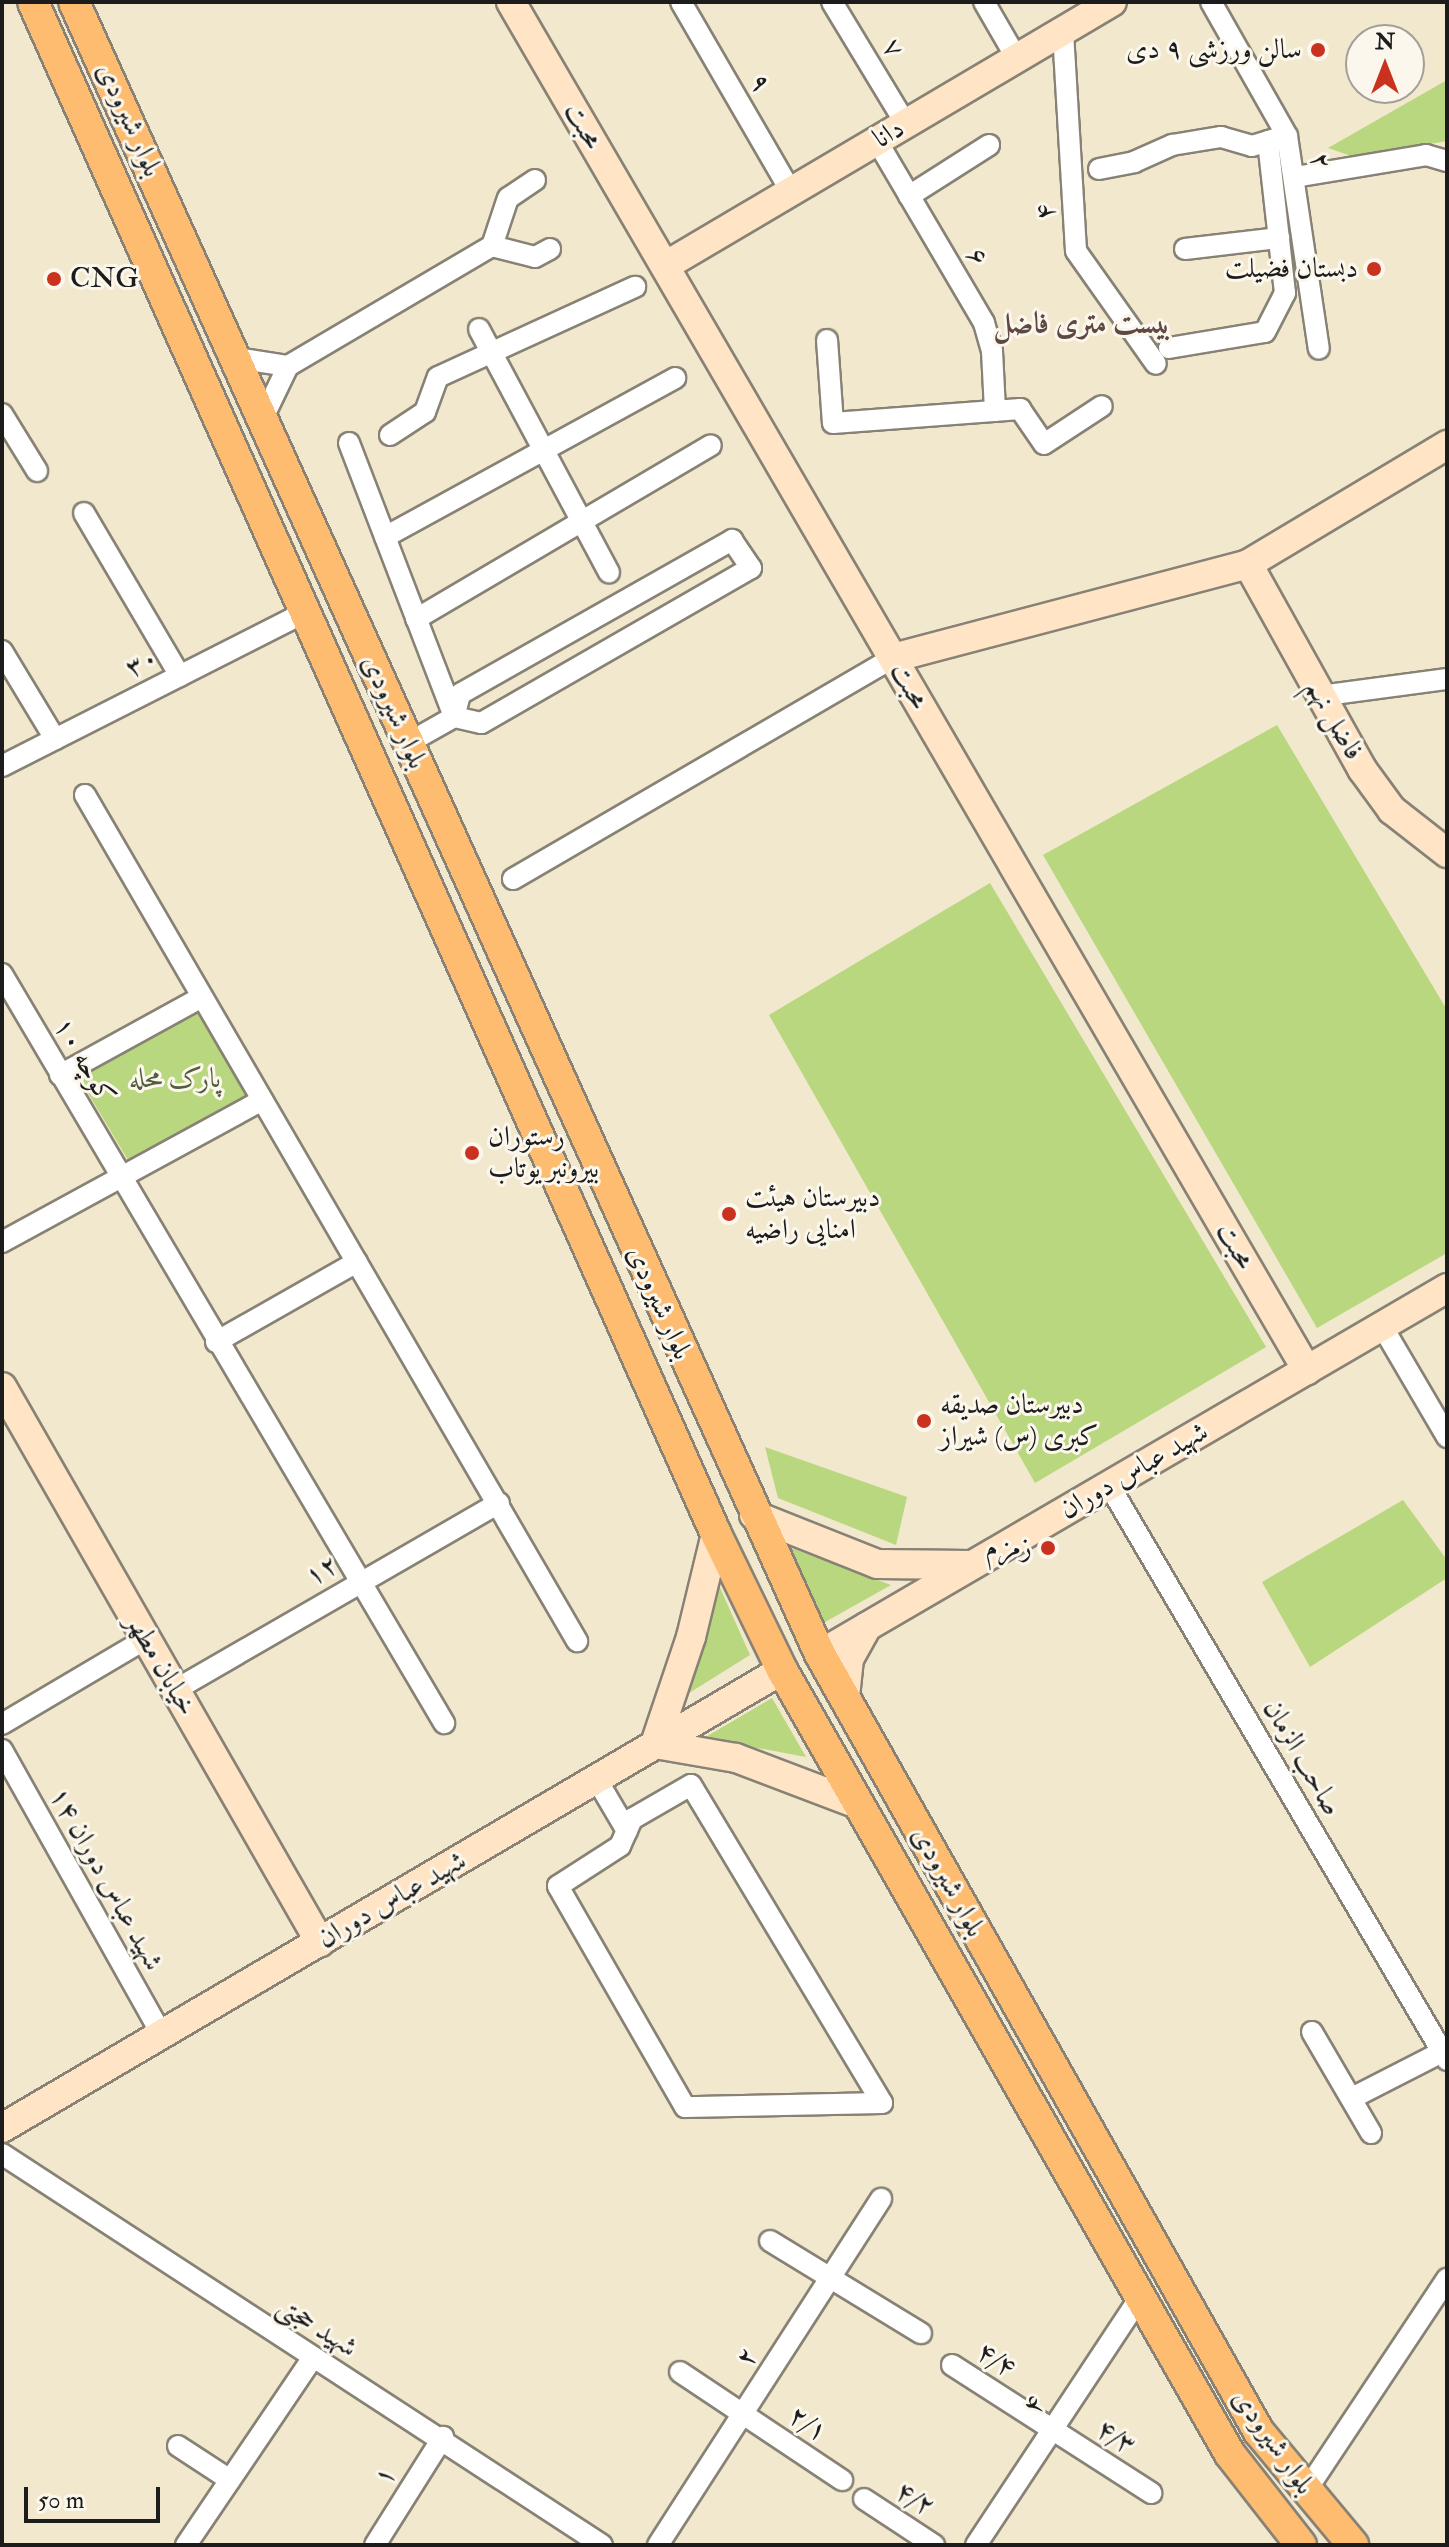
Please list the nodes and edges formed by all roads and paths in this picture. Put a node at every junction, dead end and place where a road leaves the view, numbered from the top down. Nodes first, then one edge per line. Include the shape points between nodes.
1 (33, 2) edge
2 (74, 2) edge
3 (511, 2) edge
4 (681, 2) edge
5 (832, 2) edge
6 (984, 2) edge
7 (1112, 2) edge
8 (1211, 2) edge
9 (1073, 18) edge
10 (1017, 59) junction
11 (906, 124) junction
12 (1277, 138) junction
13 (877, 141) junction
14 (989, 145) dead end
15 (1447, 161) edge
16 (1099, 169) dead end
17 (1295, 177) junction
18 (535, 180) dead end
19 (791, 192) junction
20 (909, 196) junction
21 (1279, 238) junction
22 (492, 246) junction
23 (550, 249) dead end
24 (1185, 249) dead end
25 (665, 266) junction
26 (635, 287) dead end
27 (479, 329) dead end
28 (827, 340) dead end
29 (490, 349) junction
30 (1319, 349) dead end
31 (236, 358) junction
32 (288, 366) junction
33 (675, 378) dead end
34 (1102, 406) dead end
35 (995, 411) junction
36 (2, 414) edge
37 (263, 418) junction
38 (390, 435) dead end
39 (349, 443) dead end
40 (711, 445) dead end
41 (1447, 445) edge
42 (544, 450) junction
43 (37, 471) dead end
44 (84, 513) dead end
45 (582, 521) junction
46 (385, 537) junction
47 (1248, 564) junction
48 (609, 572) dead end
49 (307, 611) junction
50 (416, 619) junction
51 (2, 651) edge
52 (893, 658) junction
53 (180, 676) junction
54 (1447, 679) edge
55 (1319, 696) junction
56 (454, 717) junction
57 (55, 739) junction
58 (408, 743) junction
59 (2, 766) edge
60 (85, 795) dead end
61 (1447, 853) edge
62 (513, 879) dead end
63 (2, 974) edge
64 (202, 997) junction
65 (550, 1059) junction
66 (60, 1075) junction
67 (514, 1077) junction
68 (564, 1091) junction
69 (262, 1100) junction
70 (528, 1108) junction
71 (118, 1176) junction
72 (2, 1242) edge
73 (357, 1262) junction
74 (1447, 1288) edge
75 (1382, 1326) junction
76 (216, 1342) junction
77 (1307, 1370) junction
78 (2, 1387) edge
79 (1447, 1437) edge
80 (1109, 1485) junction
81 (499, 1503) junction
82 (754, 1515) junction
83 (716, 1534) junction
84 (971, 1565) junction
85 (363, 1580) junction
86 (868, 1625) junction
87 (146, 1639) junction
88 (577, 1641) dead end
89 (820, 1654) junction
90 (782, 1670) junction
91 (175, 1690) junction
92 (845, 1697) junction
93 (444, 1723) dead end
94 (2, 1724) edge
95 (655, 1744) junction
96 (2, 1750) edge
97 (597, 1780) junction
98 (857, 1804) junction
99 (627, 1831) junction
100 (320, 1942) junction
101 (1312, 2032) dead end
102 (162, 2035) junction
103 (1445, 2056) edge
104 (1352, 2098) junction
105 (2, 2128) edge
106 (1371, 2133) dead end
107 (2, 2154) edge
108 (1115, 2181) junction
109 (1084, 2198) junction
110 (881, 2199) dead end
111 (770, 2241) dead end
112 (830, 2278) junction
113 (1447, 2279) edge
114 (1140, 2297) junction
115 (921, 2333) dead end
116 (312, 2359) junction
117 (952, 2365) dead end
118 (680, 2372) dead end
119 (743, 2414) junction
120 (1051, 2429) junction
121 (443, 2437) junction
122 (178, 2446) dead end
123 (230, 2480) junction
124 (842, 2480) dead end
125 (1306, 2491) junction
126 (1151, 2493) dead end
127 (864, 2499) dead end
128 (1288, 2540) edge
129 (186, 2545) edge
130 (375, 2545) edge
131 (602, 2545) edge
132 (658, 2545) edge
133 (934, 2545) edge
134 (976, 2545) edge
135 (1353, 2545) edge

1 - 49 main road, بلوار شیرودی
2 - 31 main road, بلوار شیرودی
3 - 25 street, محبت
4 - 19 street, ۹
5 - 11 street, ۷
6 - 10 street
7 - 9 street, دانا
8 - 12 street, ۲
9 - 10 street, دانا
9 - 21 street, ۴ via 1076,251 1163,356 1265,332 1285,293
10 - 11 street, دانا
11 - 13 street, دانا
12 - 16 street via 1252,146 1221,137 1172,145 1134,162
12 - 17 street, ۲
12 - 21 street
13 - 19 street, دانا
13 - 20 street, ۶
14 - 20 street
15 - 17 street via 1426,155
17 - 30 street, ۲
18 - 22 street via 508,198
19 - 25 street, دانا
20 - 35 street, ۶ via 984,323 992,351
21 - 24 street
22 - 23 street via 535,257
22 - 32 street
25 - 52 street, محبت
26 - 29 street
27 - 29 street
28 - 35 street via 833,423
29 - 38 street via 438,377 425,412
29 - 42 street
31 - 32 street
31 - 37 main road, بلوار شیرودی
32 - 37 street
33 - 42 street
34 - 35 street via 1044,444 1020,409
36 - 43 street
37 - 58 main road, بلوار شیرودی
39 - 46 street
40 - 45 street
41 - 47 street
42 - 45 street
42 - 46 street
44 - 53 street
45 - 48 street
45 - 50 street
46 - 50 street
47 - 52 street
47 - 55 street, فاضل نهم
49 - 53 street, ۳۰
49 - 67 main road, بلوار شیرودی
50 - 56 street
51 - 57 street
52 - 62 street
52 - 77 street, محبت
53 - 57 street, ۳۰
54 - 55 street
55 - 61 street, فاضل نهم via 1392,810
56 - 56 street via 481,723 751,568 732,540 460,694
56 - 58 street
57 - 59 street, ۳۰
58 - 65 main road, بلوار شیرودی
60 - 64 street
63 - 66 street, کوچه ۱۰
64 - 66 street
64 - 69 street
65 - 67 main road via 536,1074
65 - 68 main road, بلوار شیرودی
66 - 71 street, کوچه ۱۰
67 - 70 main road, بلوار شیرودی
68 - 70 main road via 543,1094
68 - 82 main road, بلوار شیرودی
69 - 71 street
69 - 73 street
70 - 83 main road, بلوار شیرودی
71 - 72 street
71 - 76 street, کوچه ۱۰
73 - 76 street
73 - 81 street
74 - 75 street, شهید عباس دوران
75 - 77 street, شهید عباس دوران
75 - 79 street
76 - 85 street, کوچه ۱۰
77 - 80 street, شهید عباس دوران
78 - 87 street, خیابان مطهر
80 - 84 street, شهید عباس دوران
80 - 103 street, صاحب الزمان
81 - 85 street, ۱۲
81 - 88 street
82 - 84 street via 877,1564
82 - 89 main road, بلوار شیرودی
83 - 90 main road, بلوار شیرودی
83 - 95 street via 691,1637
84 - 86 street, شهید عباس دوران
85 - 91 street, ۱۲
85 - 93 street, کوچه ۱۰
86 - 89 street, شهید عباس دوران
86 - 92 street via 849,1659
87 - 91 street, خیابان مطهر
87 - 94 street
89 - 92 main road, بلوار شیرودی
90 - 95 street, شهید عباس دوران
90 - 98 main road, بلوار شیرودی
91 - 100 street, خیابان مطهر
92 - 108 main road, بلوار شیرودی
95 - 97 street, شهید عباس دوران
95 - 98 street via 736,1758
96 - 102 street, شهید عباس دوران ۱۴
97 - 99 street
97 - 100 street, شهید عباس دوران
98 - 109 main road, بلوار شیرودی
99 - 99 street via 620,1846 558,1886 685,2107 882,2103 691,1785 632,1819
100 - 102 street, شهید عباس دوران
101 - 104 street
102 - 105 street, شهید عباس دوران
103 - 104 street
104 - 106 street
107 - 116 street, شهید حجتی
108 - 109 main road
108 - 125 main road, بلوار شیرودی via 1259,2432
109 - 114 main road, بلوار شیرودی
110 - 112 street, ۲
111 - 112 street
112 - 115 street
112 - 119 street, ۲
113 - 125 street
114 - 120 street, ۴
114 - 128 main road, بلوار شیرودی via 1230,2454
116 - 121 street, شهید حجتی
116 - 123 street
117 - 120 street, ۴/۴
118 - 119 street, ۲/۱
119 - 124 street, ۲/۱
119 - 132 street, ۲
120 - 126 street, ۴/۳
120 - 134 street, ۴
121 - 130 street, ۱
121 - 131 street, شهید حجتی
122 - 123 street
123 - 129 street
125 - 135 main road, بلوار شیرودی
127 - 133 street, ۴/۲

